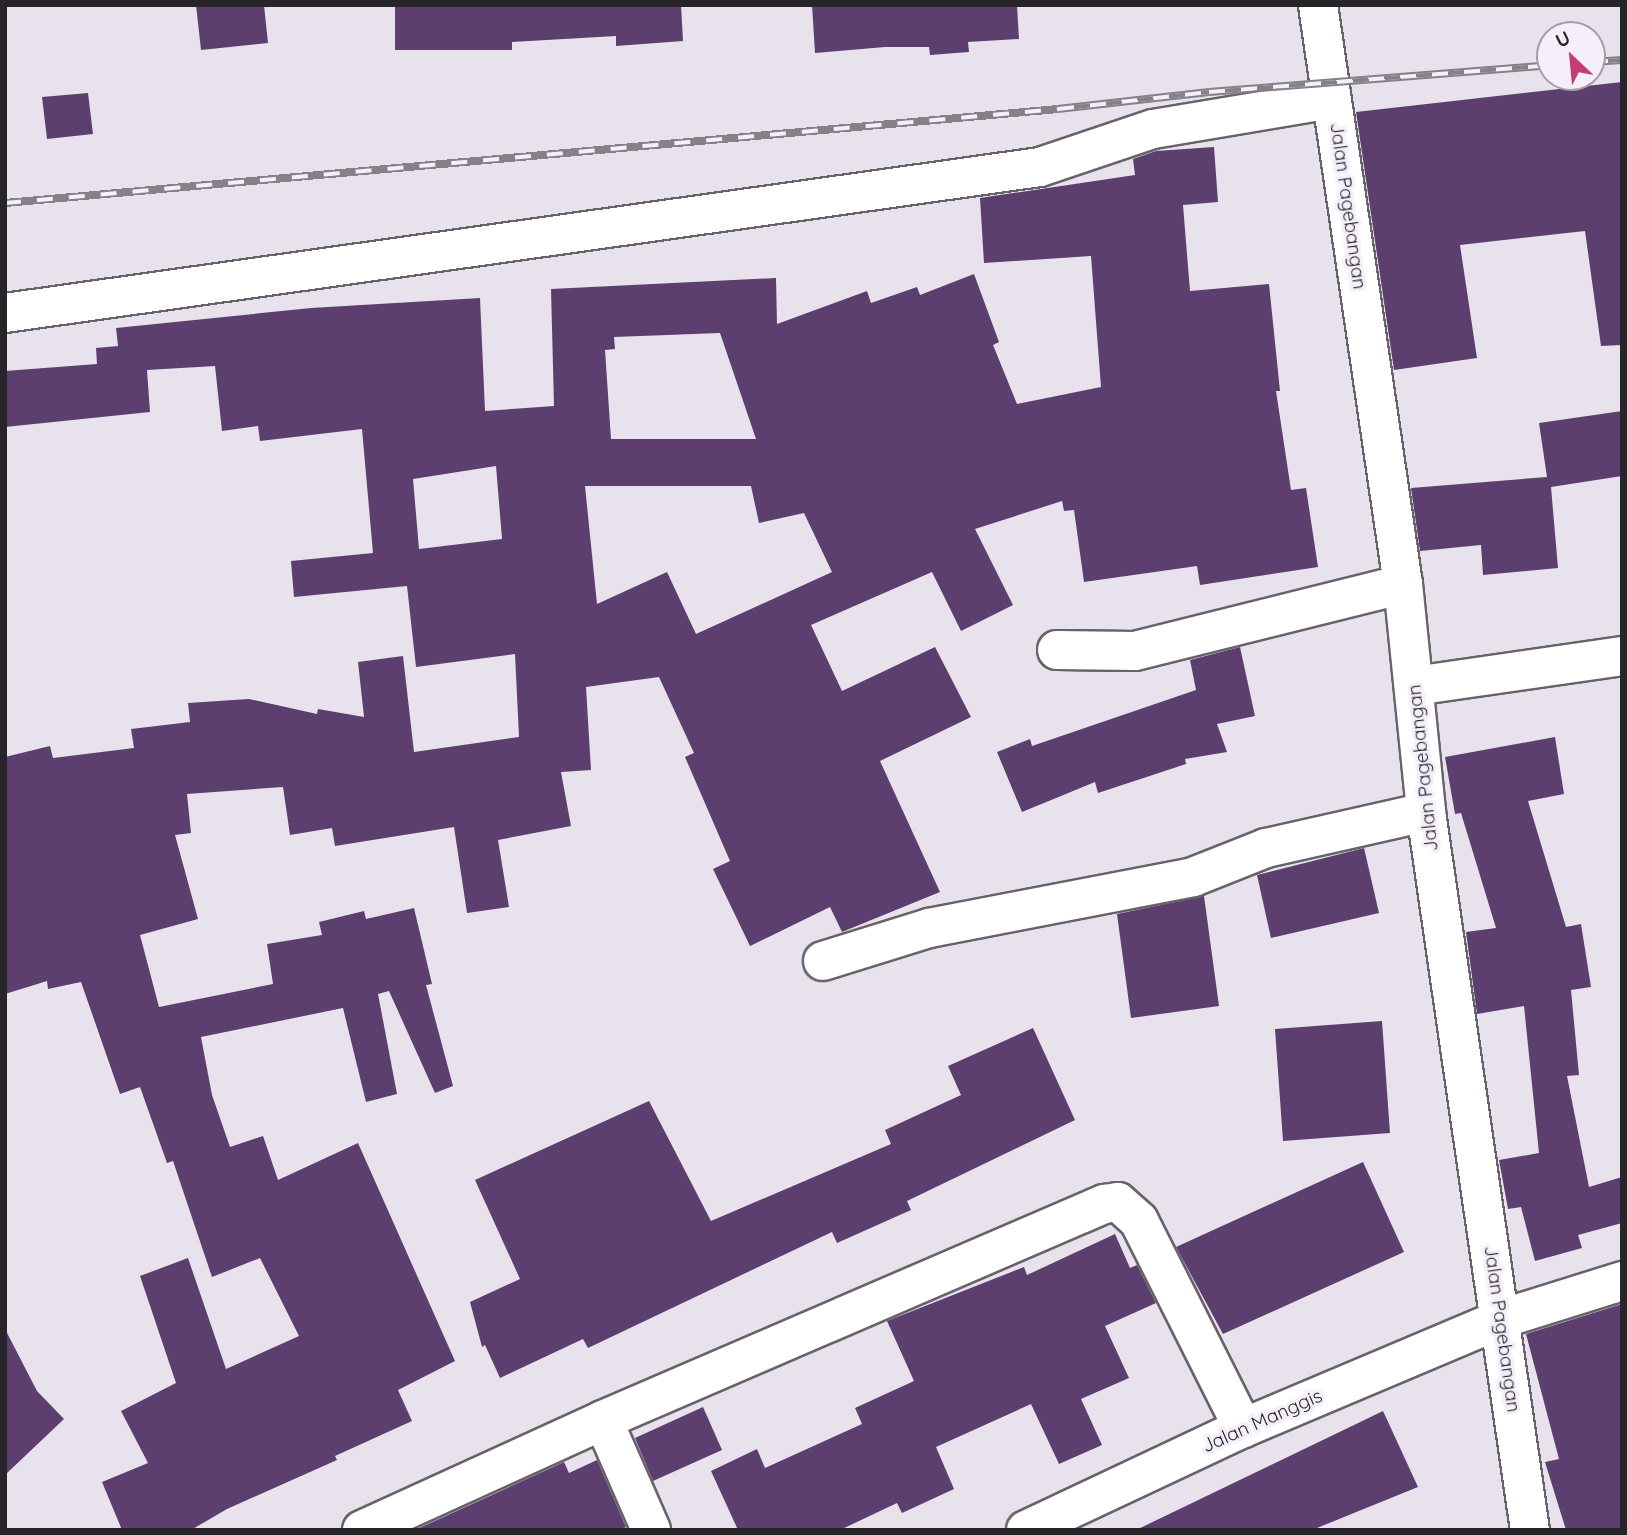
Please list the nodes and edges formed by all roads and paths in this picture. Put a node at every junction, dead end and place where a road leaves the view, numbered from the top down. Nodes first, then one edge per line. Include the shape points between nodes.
1 (1318, 5) edge
2 (1332, 99) junction
3 (5, 313) edge
4 (1403, 584) junction
5 (1057, 650) dead end
6 (1622, 656) edge
7 (1413, 686) junction
8 (1426, 812) junction
9 (823, 961) dead end
10 (1622, 1281) edge
11 (1501, 1319) junction
12 (603, 1420) junction
13 (1242, 1428) junction
14 (362, 1530) edge
15 (651, 1530) edge
16 (1026, 1530) edge
17 (1530, 1530) edge

1 - 2 street, Jalan Pagebangan
2 - 3 street via 1153,129 1040,167
2 - 4 street, Jalan Pagebangan
4 - 5 street via 1135,651
4 - 7 street, Jalan Pagebangan
6 - 7 street
7 - 8 street, Jalan Pagebangan
8 - 9 street via 1266,848 1193,877 941,925
8 - 11 street, Jalan Pagebangan
10 - 11 street, Jalan Manggis
11 - 13 street, Jalan Manggis
11 - 17 street, Jalan Pagebangan
12 - 13 street via 1104,1204 1118,1202 1139,1221
12 - 14 street
12 - 15 street
13 - 16 street, Jalan Manggis

